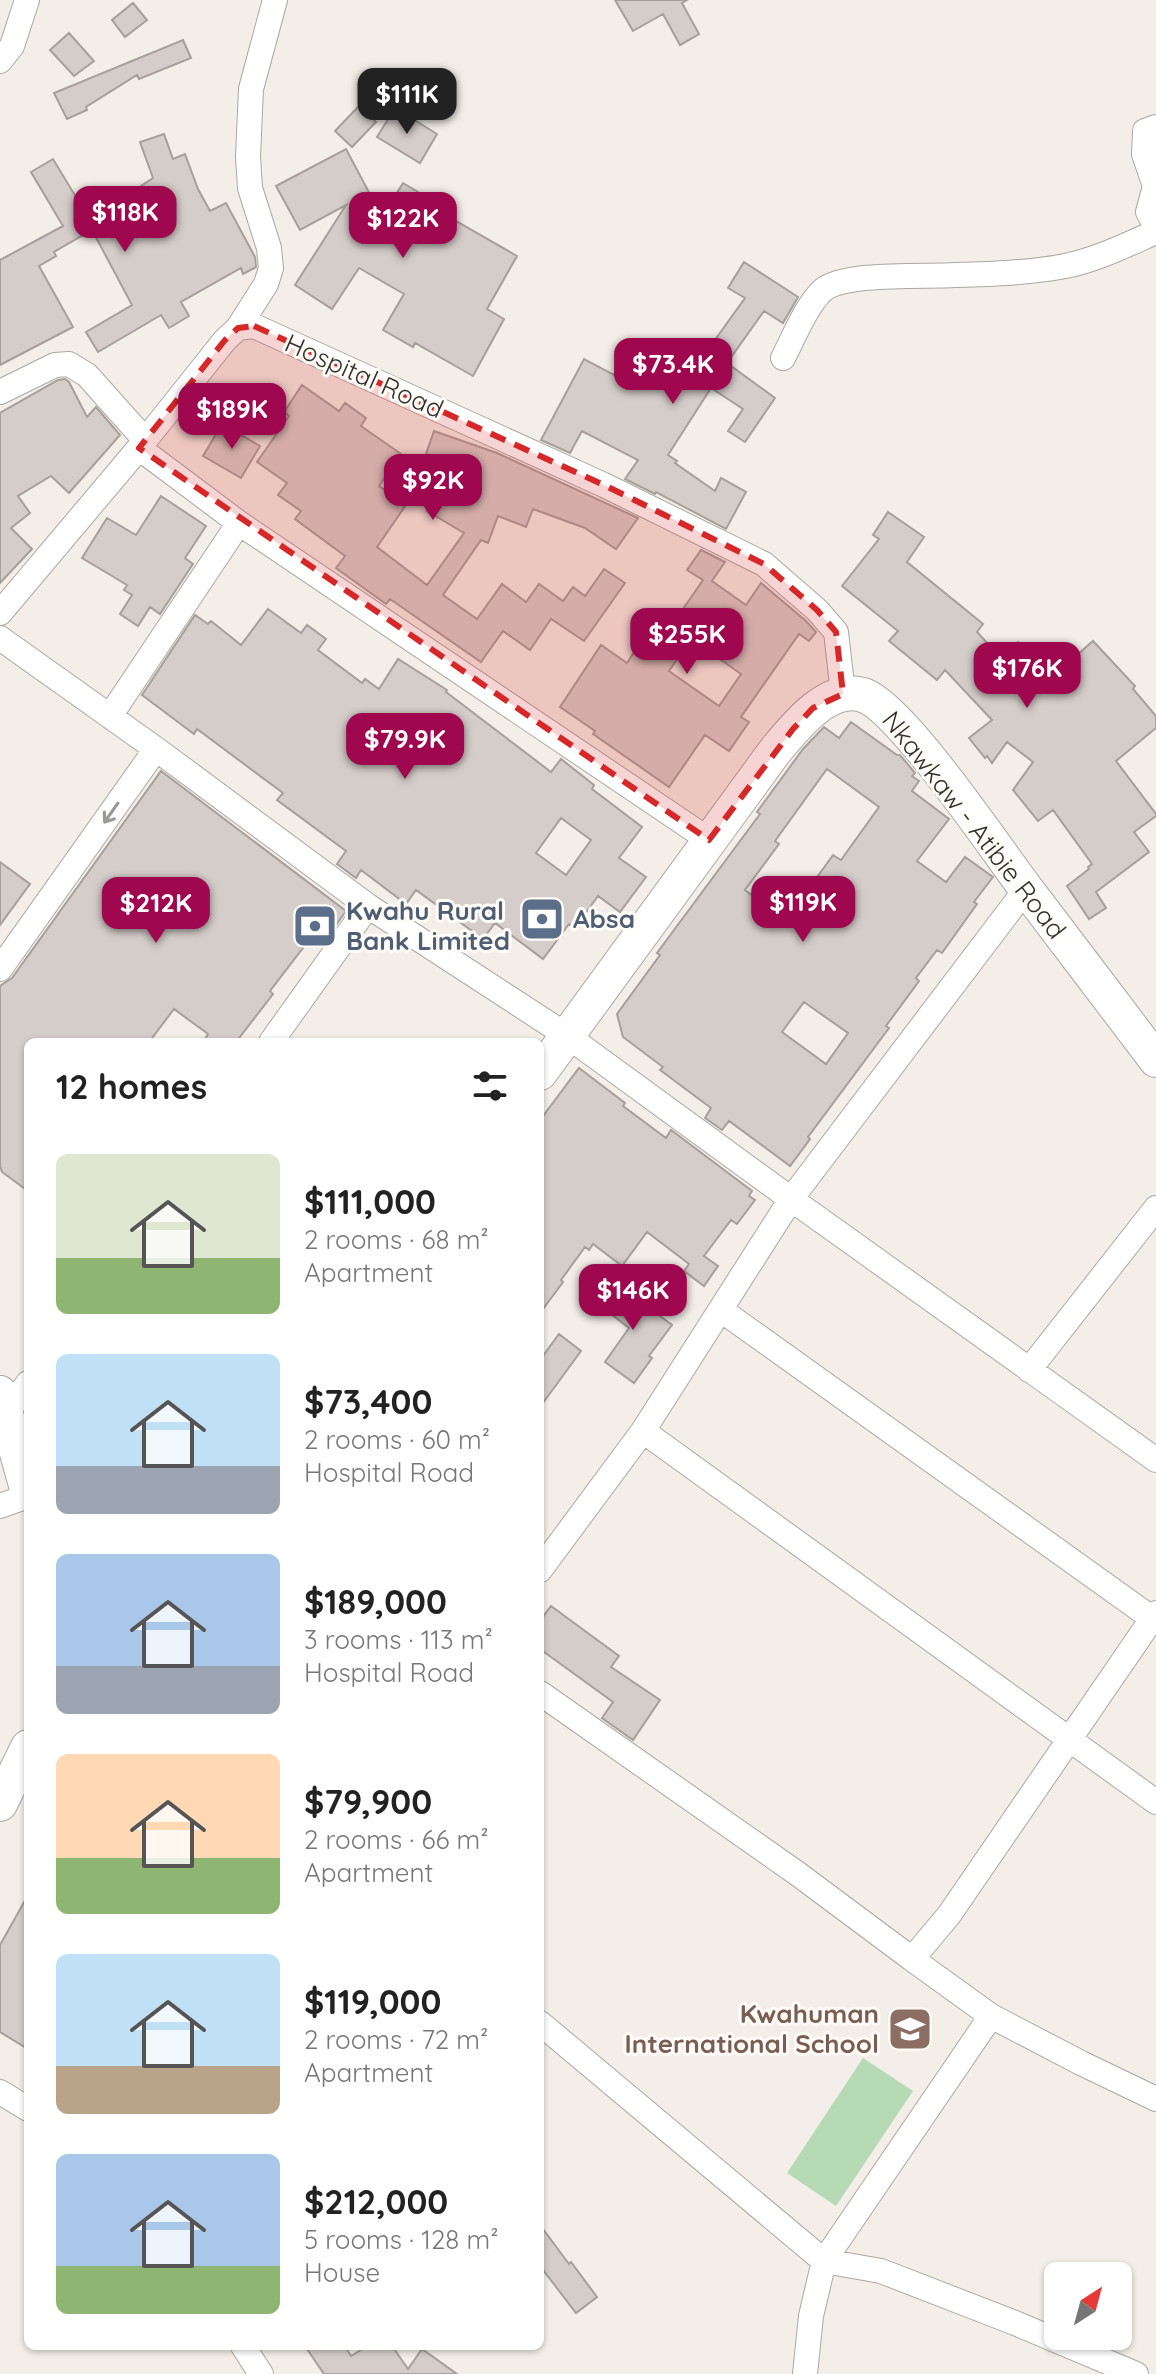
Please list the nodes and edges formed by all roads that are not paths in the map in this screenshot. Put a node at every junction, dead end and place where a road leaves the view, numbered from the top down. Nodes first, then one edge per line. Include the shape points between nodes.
1 (27, 0) edge
2 (275, 0) edge
3 (0, 61) edge
4 (1156, 127) edge
5 (1156, 230) edge
6 (238, 328) junction
7 (783, 358) dead end
8 (0, 392) edge
9 (142, 444) junction
10 (239, 523) junction
11 (0, 613) edge
12 (0, 638) edge
13 (843, 694) junction
14 (110, 716) junction
15 (156, 749) junction
16 (709, 840) junction
17 (1026, 889) junction
18 (368, 906) junction
19 (0, 969) edge
20 (566, 1035) junction
21 (274, 1038) edge
22 (1156, 1060) edge
23 (544, 1067) edge
24 (791, 1199) junction
25 (1156, 1208) edge
26 (721, 1310) junction
27 (1029, 1370) junction
28 (24, 1386) edge
29 (3, 1403) edge
30 (643, 1431) junction
31 (1156, 1460) edge
32 (24, 1479) edge
33 (24, 1496) edge
34 (0, 1506) edge
35 (544, 1565) edge
36 (1154, 1616) edge
37 (544, 1696) edge
38 (1070, 1740) junction
39 (24, 1756) edge
40 (1156, 1802) edge
41 (0, 1804) edge
42 (912, 1959) junction
43 (991, 2016) junction
44 (544, 2026) edge
45 (0, 2092) edge
46 (1156, 2099) edge
47 (24, 2107) edge
48 (824, 2261) junction
49 (246, 2350) edge
50 (261, 2374) edge
51 (805, 2374) edge
52 (1136, 2374) edge

1 - 3 street via 12,46
2 - 6 street via 251,89 248,157 250,188 271,268
4 - 5 street via 1145,131 1144,154 1155,186 1148,212
5 - 7 street via 1065,266 838,282 810,307
6 - 9 street
6 - 13 street, Hospital Road via 254,326 764,564 836,632
8 - 9 street via 55,365 69,364 87,375
9 - 10 street
9 - 11 street
10 - 14 street
10 - 16 street
12 - 14 street
13 - 16 main road via 813,708 793,729
13 - 17 main road, Nkawkaw - Atibie Road via 862,695 897,722
14 - 15 street
15 - 18 street
15 -> 19 street
16 - 20 main road
17 - 22 main road, Nkawkaw - Atibie Road
17 - 24 street
18 - 20 street
18 - 21 street
20 - 23 main road
20 - 24 street
24 - 26 street
24 - 27 street
25 - 27 street
26 - 30 street
26 - 36 street
27 - 31 street
28 - 29 street
29 - 32 main road
30 - 35 street
30 - 38 street
33 - 34 street
36 - 38 street
37 - 42 street
38 - 40 street
38 - 42 street via 949,1915
39 - 41 main road
42 - 43 street
43 - 46 street
43 - 48 street
44 - 48 street
45 - 47 street
48 - 51 street
48 - 52 street via 881,2271
49 - 50 street

